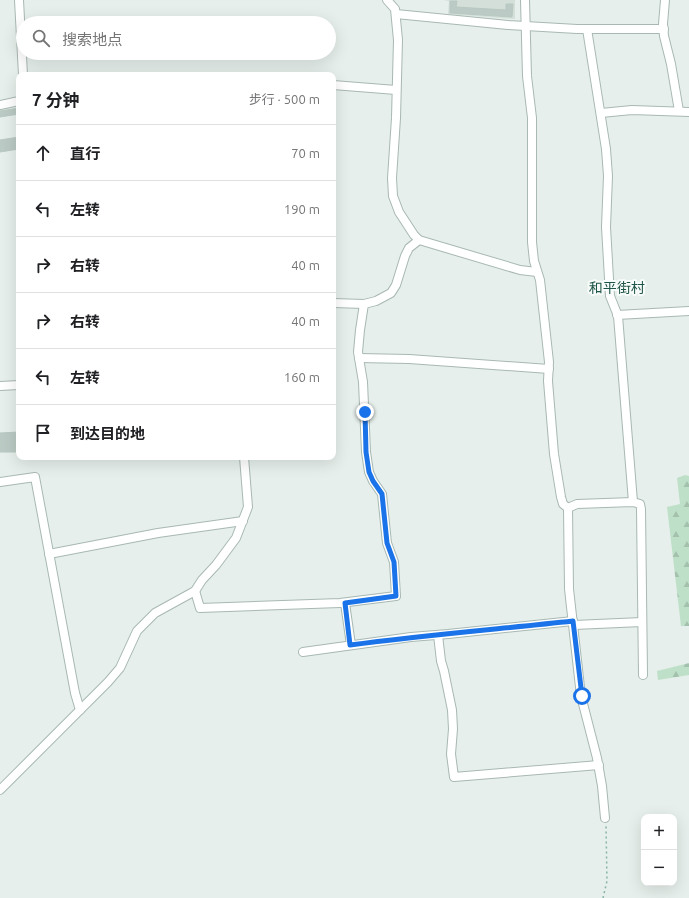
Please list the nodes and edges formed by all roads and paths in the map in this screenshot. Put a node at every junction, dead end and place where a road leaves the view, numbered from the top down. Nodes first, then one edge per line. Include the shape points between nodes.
1 (19, 0) edge
2 (387, 0) edge
3 (525, 0) edge
4 (665, 0) edge
5 (396, 14) junction
6 (20, 16) edge
7 (525, 26) junction
8 (587, 29) junction
9 (664, 29) junction
10 (22, 60) edge
11 (23, 72) edge
12 (336, 84) edge
13 (396, 90) junction
14 (16, 102) edge
15 (0, 105) edge
16 (679, 111) junction
17 (689, 112) edge
18 (601, 113) junction
19 (419, 240) junction
20 (537, 272) junction
21 (336, 303) edge
22 (364, 304) junction
23 (689, 311) edge
24 (617, 315) junction
25 (359, 358) junction
26 (549, 368) junction
27 (16, 385) edge
28 (0, 386) edge
29 (244, 460) edge
30 (0, 482) edge
31 (633, 502) junction
32 (568, 508) junction
33 (243, 521) junction
34 (49, 554) junction
35 (195, 591) junction
36 (345, 603) junction
37 (642, 622) junction
38 (574, 623) junction
39 (438, 635) junction
40 (350, 645) junction
41 (303, 652) dead end
42 (643, 675) dead end
43 (80, 710) junction
44 (598, 765) junction
45 (0, 790) edge
46 (605, 818) joint
47 (603, 898) edge

1 - 6 street
2 - 5 street via 396,9
3 - 7 street
4 - 9 street
5 - 7 street
5 - 13 street
7 - 8 street
7 - 20 street via 532,118 532,242
8 - 9 street
8 - 18 street
9 - 16 street
10 - 11 street
12 - 13 street
13 - 19 street via 393,196 400,212
14 - 15 street
16 - 17 street
16 - 18 street via 632,110
18 - 24 street via 608,176 606,227 610,296
19 - 20 street via 520,270
19 - 22 street via 409,248 391,293
20 - 26 street
21 - 22 street
22 - 25 street
23 - 24 street
24 - 31 street
25 - 26 street
25 - 36 street via 369,472 382,494 387,543 394,562 396,596
26 - 32 street via 554,454 561,497 563,504
27 - 28 street
29 - 33 street via 248,506
30 - 34 street via 34,477
31 - 32 street via 577,504
31 - 37 street via 640,504 642,510
32 - 38 street via 569,589
33 - 34 street via 158,533
33 - 35 street via 236,538
34 - 43 street
35 - 36 street via 200,608
35 - 43 street via 155,613 146,621 137,631 120,668
36 - 40 street
37 - 38 street
37 - 42 street
38 - 39 street
38 - 44 street via 582,696
39 - 40 street
39 - 44 street via 452,710 451,754 454,777
40 - 41 street
43 - 45 street
44 - 46 street
46 - 47 path via 607,880

